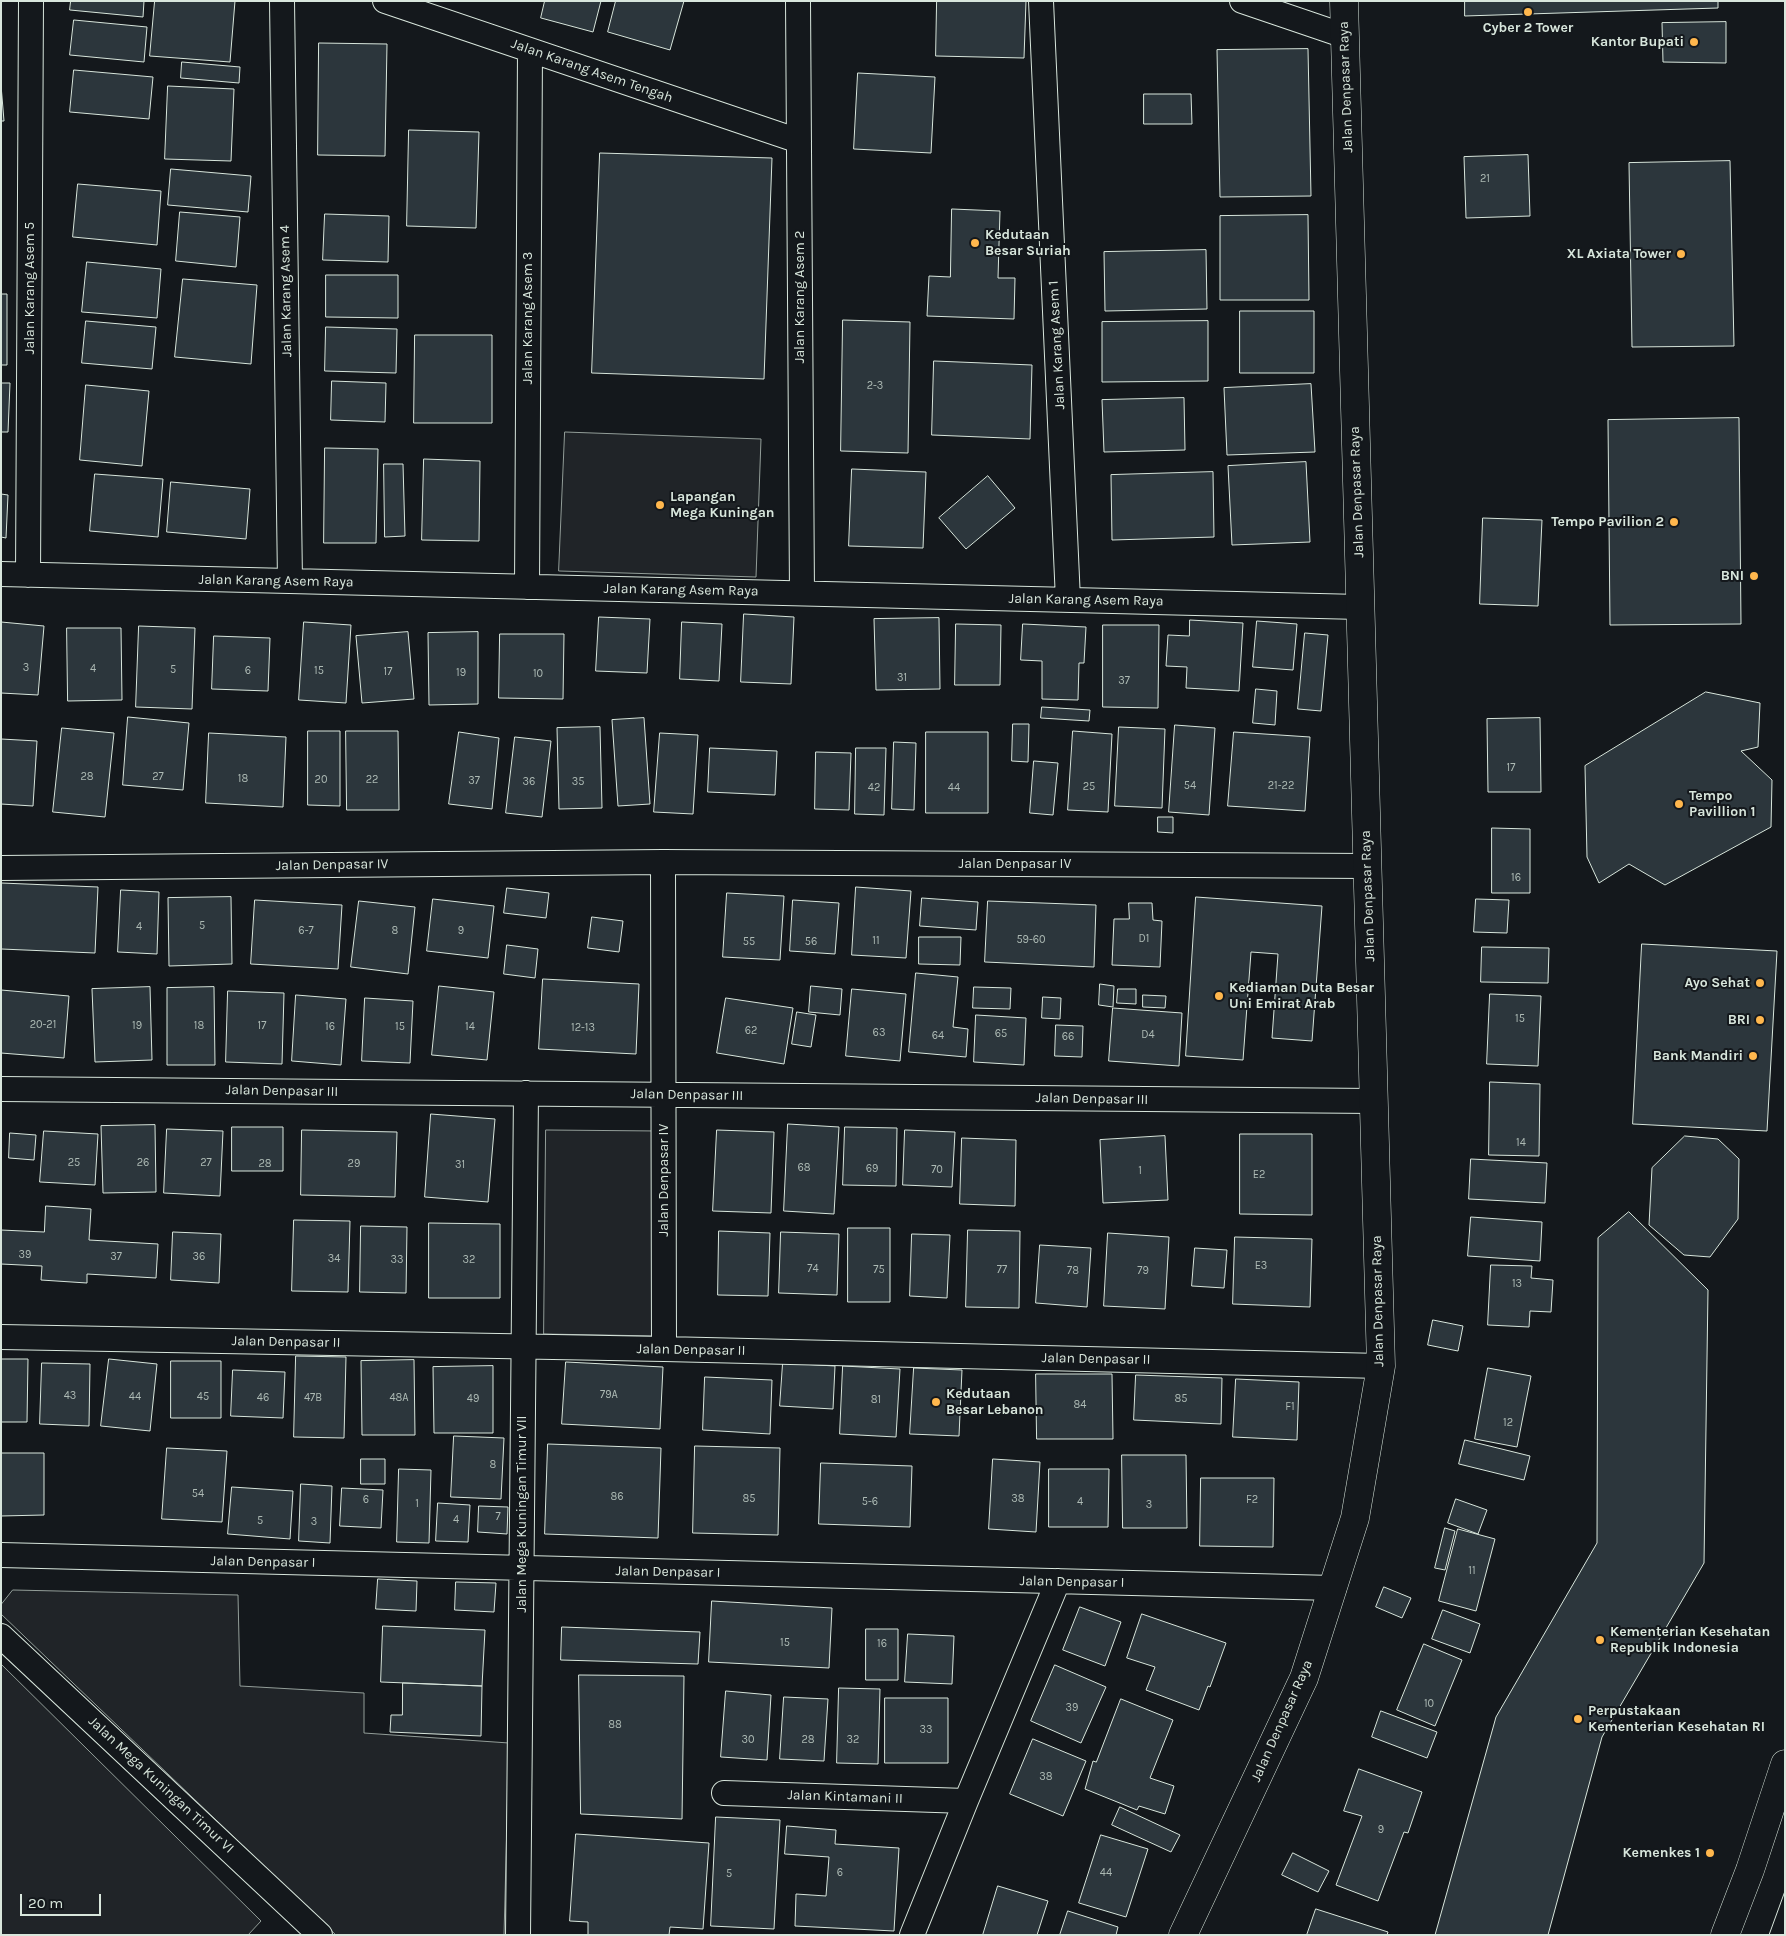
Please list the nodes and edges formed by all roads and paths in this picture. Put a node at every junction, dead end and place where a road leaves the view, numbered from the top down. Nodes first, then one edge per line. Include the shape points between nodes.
1 (31, 1) edge
2 (282, 1) edge
3 (385, 1) edge
4 (798, 1) edge
5 (1041, 1) edge
6 (1242, 1) edge
7 (1344, 1) edge
8 (1345, 36) junction
9 (530, 50) junction
10 (799, 142) junction
11 (1, 574) edge
12 (28, 575) junction
13 (290, 581) junction
14 (527, 587) junction
15 (802, 593) junction
16 (1068, 600) junction
17 (1360, 607) junction
18 (663, 862) junction
19 (1367, 866) junction
20 (1, 868) edge
21 (1, 1089) edge
22 (526, 1093) junction
23 (664, 1095) junction
24 (1374, 1101) junction
25 (1, 1337) edge
26 (524, 1346) junction
27 (664, 1349) junction
28 (1381, 1366) junction
29 (1, 1555) edge
30 (522, 1568) junction
31 (1058, 1581) junction
32 (1334, 1588) junction
33 (1, 1636) edge
34 (1785, 1764) edge
35 (724, 1793) dead end
36 (966, 1802) junction
37 (320, 1935) edge
38 (518, 1935) edge
39 (912, 1935) edge
40 (1183, 1935) edge
41 (1725, 1935) edge

1 - 12 street, Jalan Karang Asem 5
2 - 13 street, Jalan Karang Asem 4
3 - 9 street, Jalan Karang Asem Tengah
4 - 10 street, Jalan Karang Asem 2
5 - 16 street, Jalan Karang Asem 1
6 - 8 street
7 - 8 street, Jalan Denpasar Raya
8 - 17 street, Jalan Denpasar Raya
9 - 10 street, Jalan Karang Asem Tengah
9 - 14 street, Jalan Karang Asem 3
10 - 15 street, Jalan Karang Asem 2
11 - 12 street, Jalan Karang Asem Raya
12 - 13 street, Jalan Karang Asem Raya
13 - 14 street, Jalan Karang Asem Raya
14 - 15 street, Jalan Karang Asem Raya
15 - 16 street, Jalan Karang Asem Raya
16 - 17 street, Jalan Karang Asem Raya
17 - 19 street, Jalan Denpasar Raya
18 - 19 street, Jalan Denpasar IV
18 - 20 street, Jalan Denpasar IV
18 - 23 street, Jalan Denpasar IV
19 - 24 street, Jalan Denpasar Raya
21 - 22 street, Jalan Denpasar III
22 - 23 street, Jalan Denpasar III
22 - 26 street, Jalan Mega Kuningan Timur VII
23 - 24 street, Jalan Denpasar III
23 - 27 street, Jalan Denpasar IV
24 - 28 street, Jalan Denpasar Raya
25 - 26 street, Jalan Denpasar II
26 - 27 street, Jalan Denpasar II
26 - 30 street, Jalan Mega Kuningan Timur VII
27 - 28 street, Jalan Denpasar II
28 - 32 street, Jalan Denpasar Raya via 1355,1518
29 - 30 street, Jalan Denpasar I
30 - 31 street, Jalan Denpasar I
30 - 38 street, Jalan Mega Kuningan Timur VII
31 - 32 street, Jalan Denpasar I
31 - 36 street
32 - 40 street, Jalan Denpasar Raya via 1304,1678
33 - 37 street, Jalan Mega Kuningan Timur VI
34 - 41 street
35 - 36 street, Jalan Kintamani II
36 - 39 street

